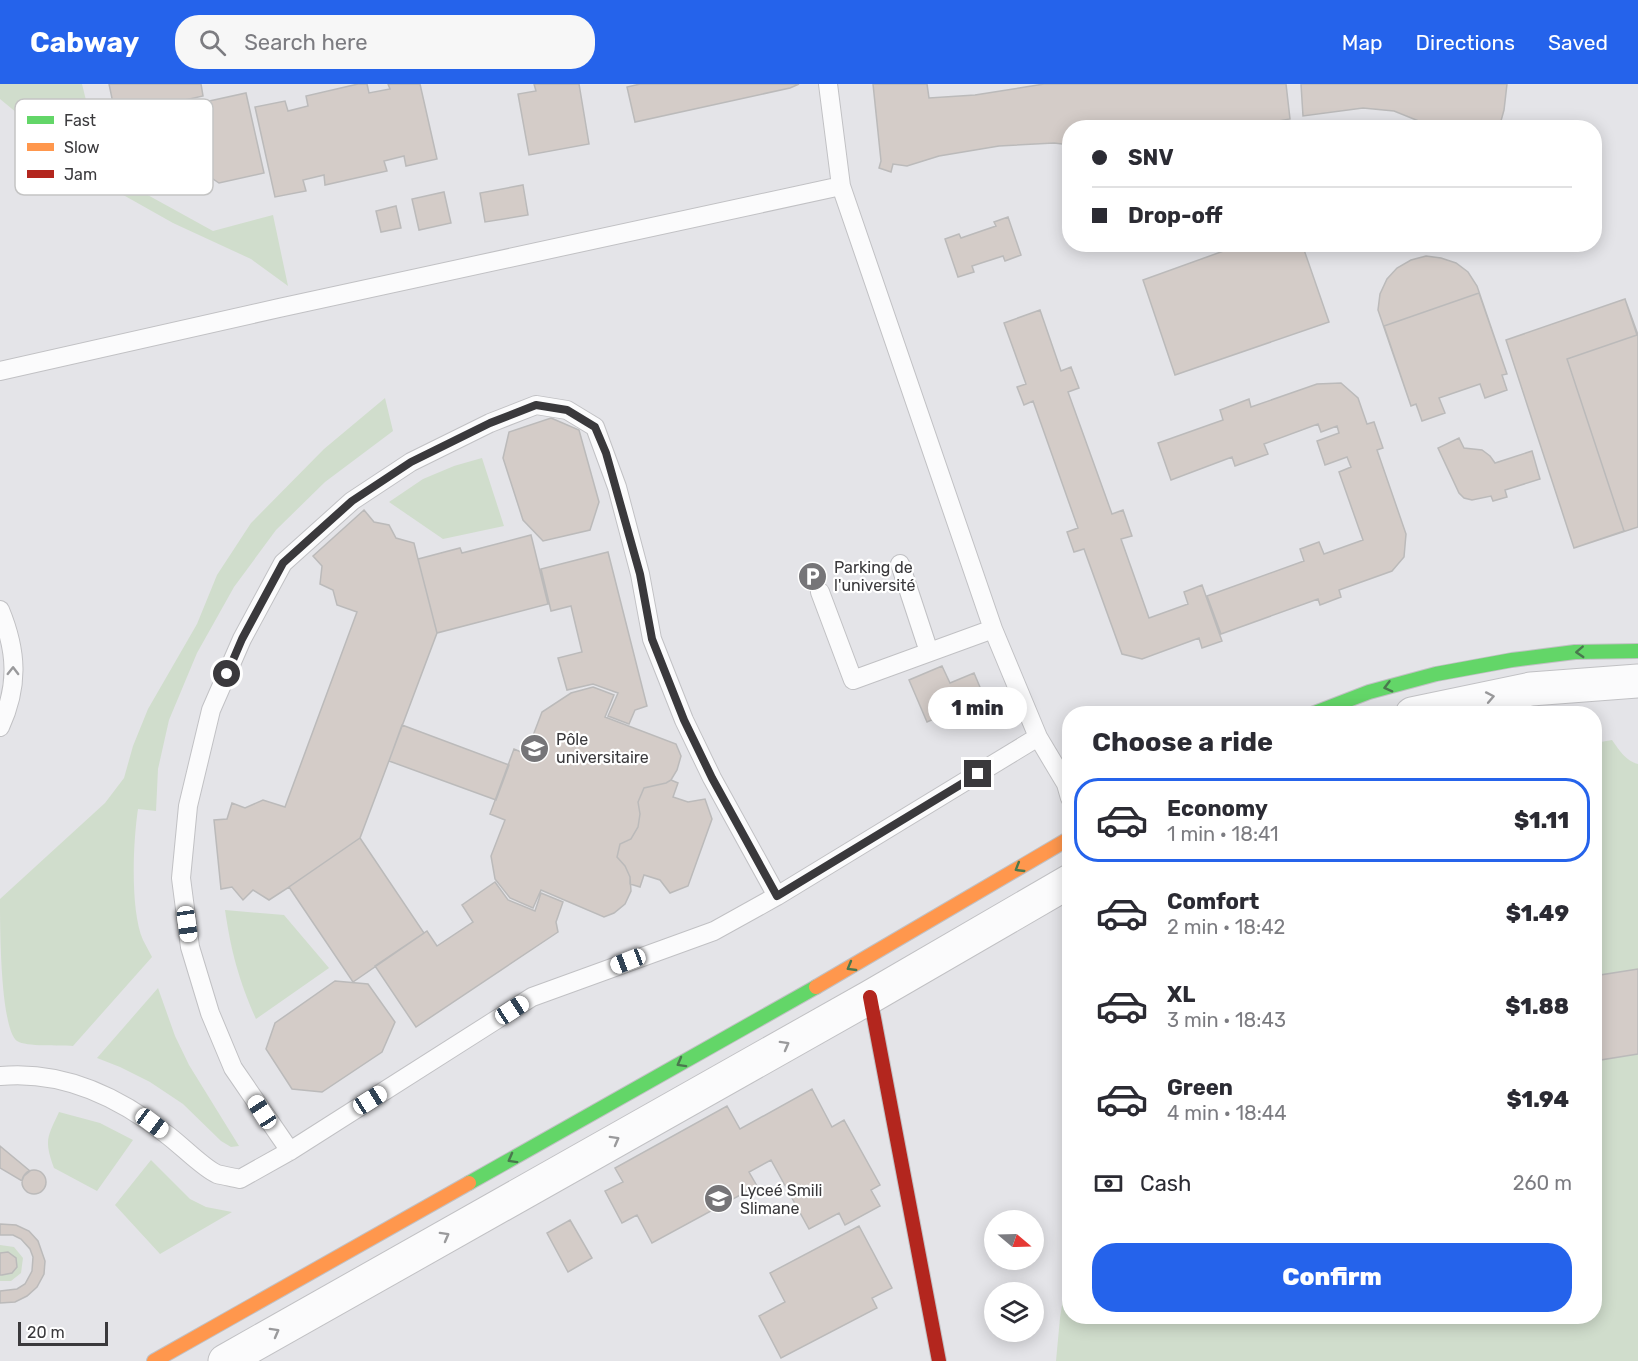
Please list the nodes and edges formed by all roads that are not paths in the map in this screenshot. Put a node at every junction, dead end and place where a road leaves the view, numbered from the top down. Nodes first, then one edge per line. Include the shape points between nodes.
1 (828, 84) edge
2 (841, 186) junction
3 (0, 371) edge
4 (900, 564) dead end
5 (820, 592) dead end
6 (0, 610) edge
7 (993, 629) junction
8 (1638, 651) edge
9 (929, 652) junction
10 (1638, 681) edge
11 (1333, 706) edge
12 (1450, 706) edge
13 (0, 727) edge
14 (1038, 737) junction
15 (1062, 779) edge
16 (1062, 841) edge
17 (1062, 885) edge
18 (777, 896) junction
19 (870, 997) junction
20 (0, 1076) edge
21 (290, 1151) junction
22 (154, 1361) edge
23 (225, 1361) edge
24 (939, 1361) edge

1 - 2 lane
2 - 3 lane
2 - 7 lane
4 - 9 lane
5 - 9 lane via 853,680
13 -> 6 lane via 9,708 14,672 10,635
7 - 9 lane
7 - 14 lane
8 -> 11 street via 1575,652 1512,660 1436,674
12 -> 10 street via 1531,689
14 - 15 lane
14 - 18 lane
16 -> 22 street via 848,969
17 - 19 street
18 - 21 lane via 714,931 532,997
18 - 21 lane via 712,778 652,639 620,498 595,427 567,410 536,405 411,462 352,501 283,563 242,639 211,710 188,806 181,878 190,947 210,1013 233,1068
23 -> 19 street
19 - 24 street
20 - 21 lane via 21,1074 97,1090 139,1112 215,1173 240,1179

